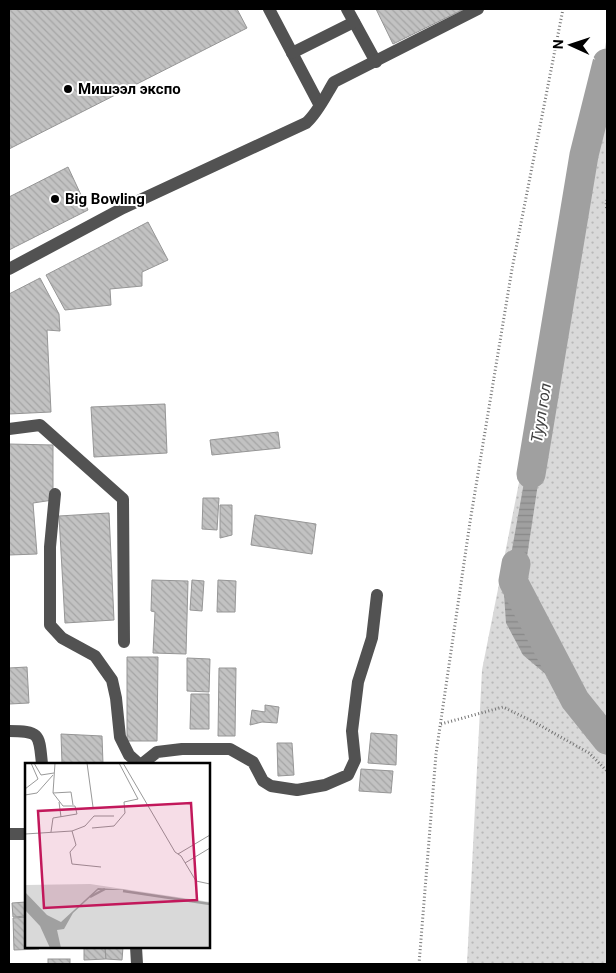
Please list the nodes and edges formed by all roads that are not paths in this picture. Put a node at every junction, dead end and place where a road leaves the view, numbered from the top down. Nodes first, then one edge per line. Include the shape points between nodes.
1 (269, 9) edge
2 (348, 9) edge
3 (478, 9) edge
4 (354, 22) junction
5 (292, 53) junction
6 (376, 62) junction
7 (319, 104) junction
8 (9, 269) edge
9 (9, 429) edge
10 (56, 494) dead end
11 (377, 595) dead end
12 (124, 642) dead end
13 (9, 731) edge
14 (42, 763) edge
15 (139, 763) edge
16 (141, 763) edge
17 (9, 834) edge
18 (25, 834) edge
19 (136, 948) edge
20 (137, 964) edge

1 - 5 street
2 - 4 street
3 - 6 street
4 - 5 street
4 - 6 street
5 - 7 street
6 - 7 street via 334,82
7 - 8 street via 306,123 123,208
9 - 12 street via 40,425 123,499
10 - 15 street via 50,547 50,625 62,638 95,656 112,680 120,736 129,755
11 - 16 street via 372,638 358,682 352,731 355,760 348,775 297,790 271,786 263,781 253,762 230,749 157,752
13 - 14 street via 36,735 40,740
17 - 18 street
19 - 20 street

